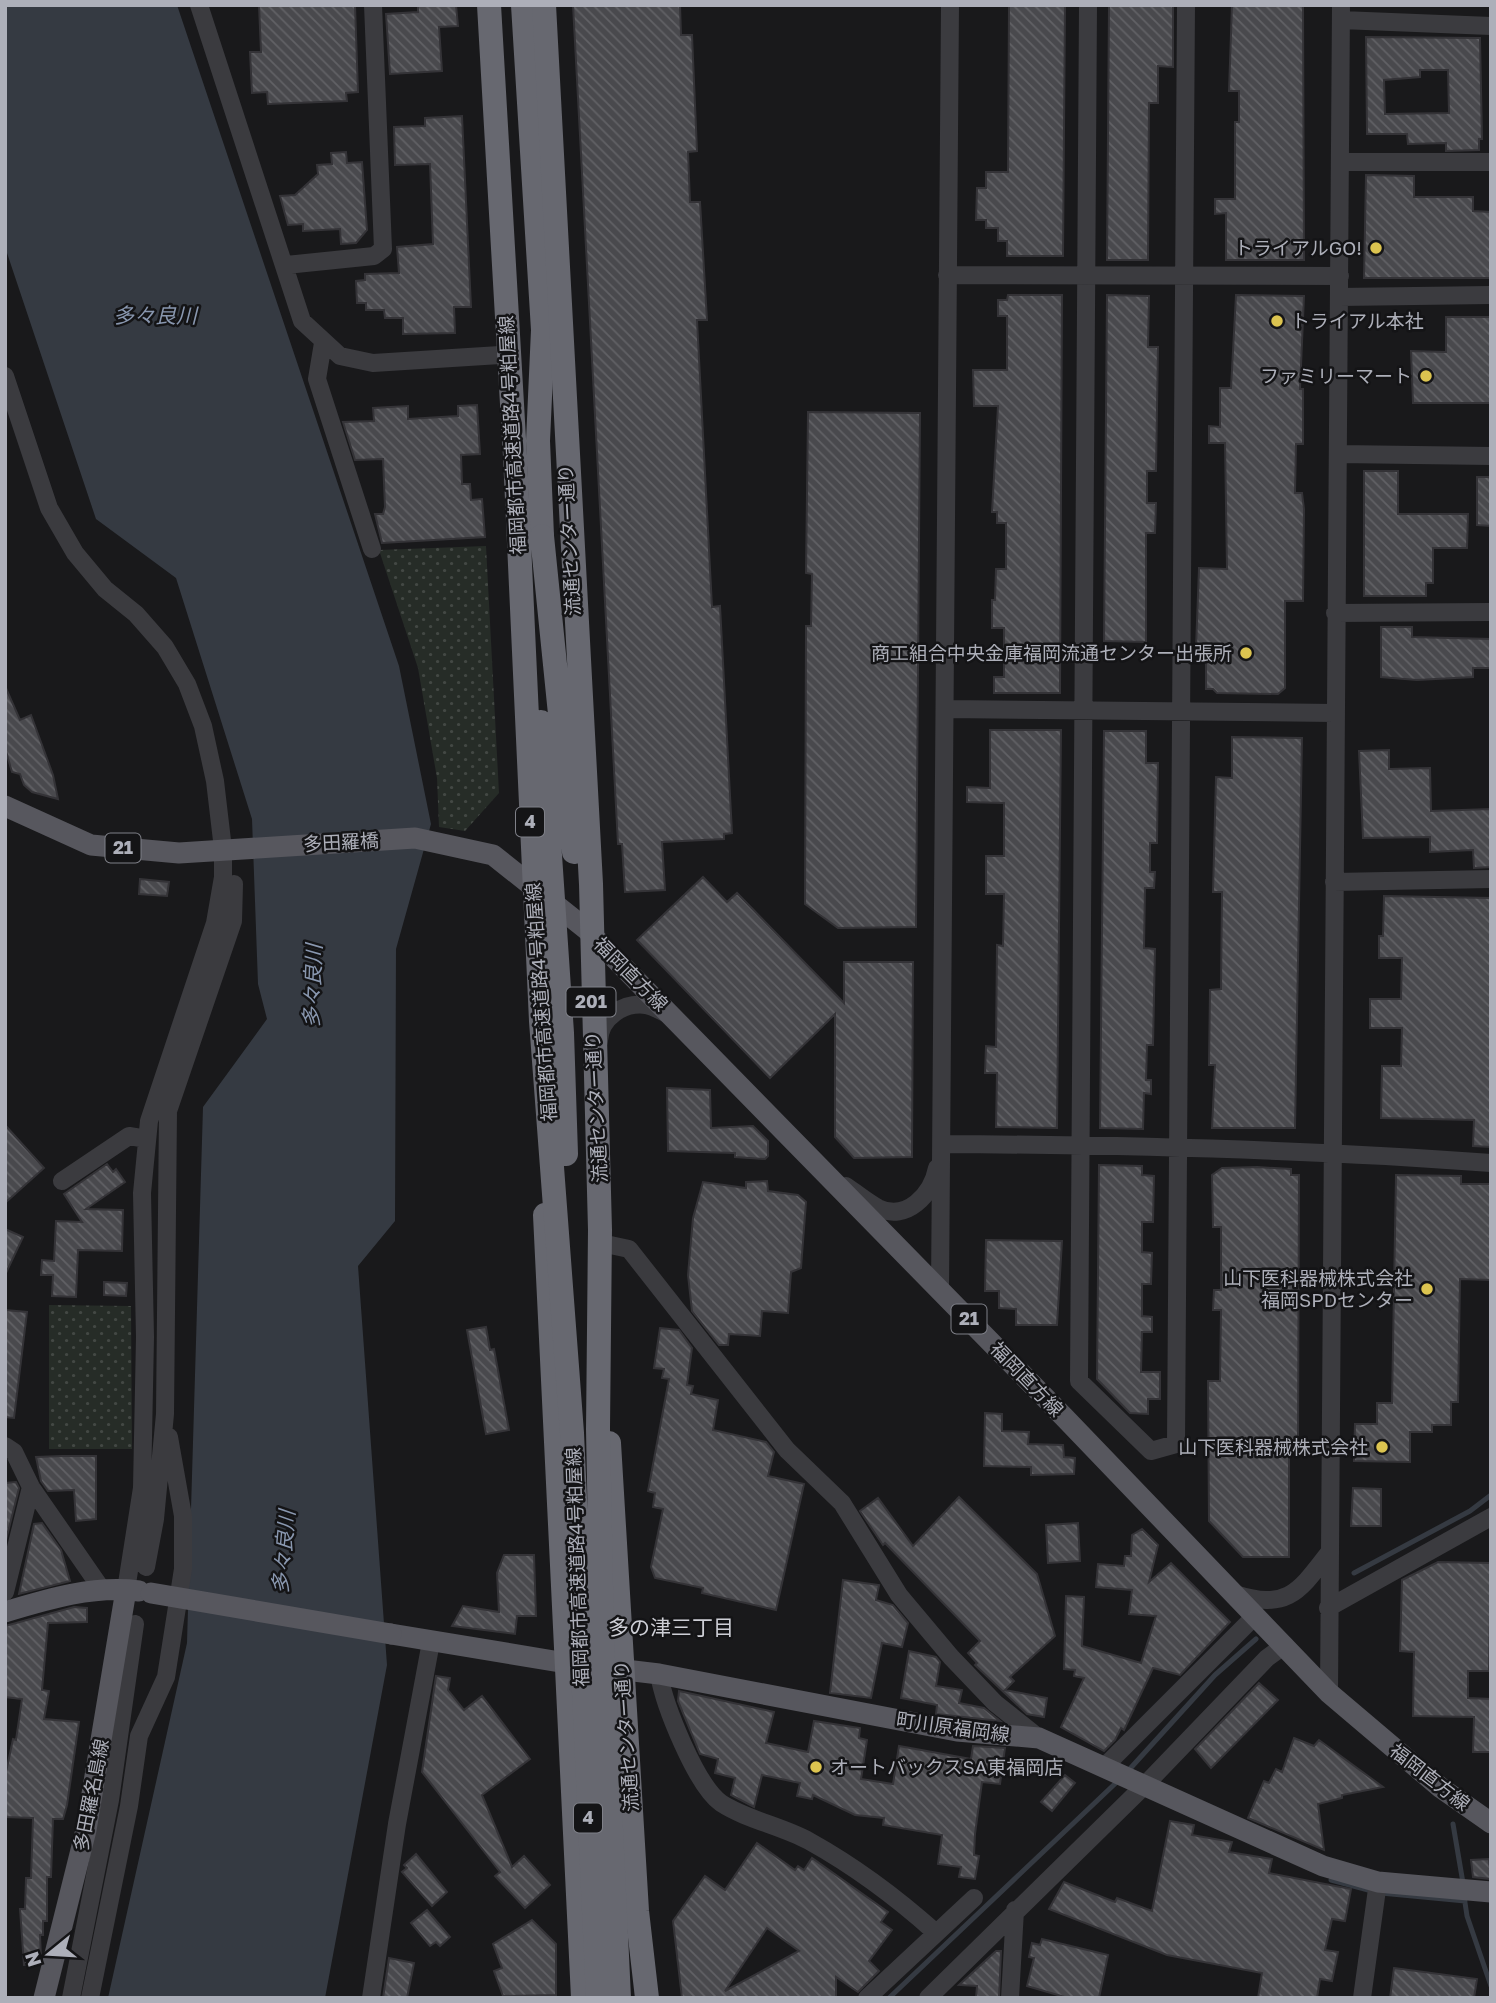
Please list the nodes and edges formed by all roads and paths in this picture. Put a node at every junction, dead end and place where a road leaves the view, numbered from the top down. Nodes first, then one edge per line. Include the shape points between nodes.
1 (199, 5) edge
2 (373, 5) edge
3 (480, 5) edge
4 (489, 5) edge
5 (523, 5) edge
6 (543, 5) edge
7 (950, 5) edge
8 (1088, 5) edge
9 (1186, 5) edge
10 (1341, 13) edge
11 (1491, 26) edge
12 (1340, 162) junction
13 (1491, 162) edge
14 (286, 265) junction
15 (947, 275) junction
16 (1185, 276) junction
17 (1340, 276) junction
18 (1087, 277) junction
19 (1491, 295) edge
20 (1339, 297) junction
21 (323, 343) junction
22 (500, 355) junction
23 (5, 376) edge
24 (502, 402) junction
25 (1339, 454) junction
26 (1491, 456) edge
27 (372, 549) dead end
28 (1491, 612) edge
29 (1335, 613) junction
30 (946, 709) junction
31 (1083, 710) junction
32 (1181, 712) junction
33 (1334, 713) junction
34 (5, 806) edge
35 (432, 841) joint
36 (223, 849) junction
37 (1491, 879) edge
38 (528, 881) junction
39 (1334, 882) junction
40 (234, 884) dead end
41 (586, 929) junction
42 (594, 1011) junction
43 (673, 1017) junction
44 (597, 1096) junction
45 (147, 1139) junction
46 (942, 1144) junction
47 (1079, 1144) junction
48 (1178, 1145) junction
49 (1332, 1151) junction
50 (1491, 1163) edge
51 (822, 1170) junction
52 (62, 1181) dead end
53 (601, 1243) junction
54 (562, 1284) junction
55 (940, 1290) junction
56 (165, 1414) junction
57 (5, 1446) edge
58 (31, 1487) junction
59 (1491, 1517) edge
60 (1472, 1528) junction
61 (1491, 1529) edge
62 (1328, 1554) junction
63 (146, 1567) dead end
64 (126, 1590) junction
65 (5, 1591) edge
66 (103, 1591) junction
67 (1235, 1594) junction
68 (1328, 1608) junction
69 (5, 1612) edge
70 (1256, 1615) junction
71 (135, 1624) dead end
72 (430, 1642) junction
73 (1285, 1645) junction
74 (566, 1663) junction
75 (621, 1670) junction
76 (659, 1674) junction
77 (1329, 1693) junction
78 (1039, 1738) junction
79 (1108, 1769) junction
80 (1142, 1783) junction
81 (1491, 1824) edge
82 (1378, 1882) junction
83 (1491, 1892) edge
84 (974, 1898) dead end
85 (1015, 1910) junction
86 (935, 1932) junction
87 (44, 1998) edge
88 (71, 1998) edge
89 (90, 1998) edge
90 (371, 1998) edge
91 (583, 1998) edge
92 (598, 1998) edge
93 (619, 1998) edge
94 (647, 1998) edge
95 (867, 1998) edge
96 (928, 1998) edge
97 (1010, 1998) edge
98 (1362, 1998) edge

1 - 14 street
2 - 14 street via 383,249 374,256
3 - 22 highway
4 - 54 highway, 福岡都市高速道路4号粕屋線 / 4, bridge via 541,1021
5 - 42 highway, bridge via 542,330 538,441 542,536 579,907
6 - 41 highway, 流通センター通り / 201
6 - 42 highway, 福岡都市高速道路4号粕屋線 / 4, bridge via 590,858
7 - 15 street
8 - 18 street
9 - 16 street
10 - 11 street
10 - 12 street
12 - 13 street
12 - 17 street
14 - 21 street via 302,321
15 - 18 street
15 - 30 street
16 - 17 street
16 - 18 street
16 - 32 street
17 - 20 street
18 - 31 street
19 - 20 street
20 - 25 street
21 - 22 street via 340,355 373,363
21 - 27 street via 317,379
22 - 24 highway
23 - 36 street via 49,508 75,553 105,589 136,614 187,684 208,748
24 - 38 highway
24 - 54 highway, bridge via 546,772 567,1129
25 - 26 street
25 - 29 street
28 - 29 street
29 - 33 street
30 - 31 street
30 - 46 street
31 - 32 street
31 - 47 street
32 - 33 street
32 - 48 street
33 - 39 street
34 - 36 main road, 21 via 91,845 179,853
35 - 36 main road, 多田羅橋 / 21 via 415,838
35 - 38 main road, 福岡直方線 / 21 via 493,855
36 - 45 street via 215,923 165,1066
37 - 39 street
38 - 41 main road, 福岡直方線 / 21
38 - 74 highway
39 - 49 street
40 - 56 street via 233,921 168,1111
41 - 43 main road, 福岡直方線 / 21
41 - 44 highway, 流通センター通り / 201
42 - 93 highway, 福岡都市高速道路4号粕屋線 / 4, bridge via 602,1624
43 - 44 street via 648,1005 622,1007 606,1020 599,1034
43 - 51 main road, 福岡直方線 / 21
44 - 53 highway, 流通センター通り / 201
45 - 52 street via 129,1136
45 - 64 street via 142,1193 142,1488
46 - 47 street
46 - 51 street via 935,1179 924,1198 907,1210 880,1209
46 - 55 street
47 - 48 street
47 - 48 street via 1079,1381 1151,1451 1176,1444
48 - 49 street
49 - 50 street
49 - 62 street
51 - 55 main road, 福岡直方線 / 21
53 - 75 highway, 流通センター通り / 201
53 - 78 street via 629,1249 787,1450 842,1503 899,1595 995,1703
54 - 92 highway, 福岡都市高速道路4号粕屋線 / 4, bridge
55 - 67 main road, 福岡直方線 / 21
56 - 63 street
56 - 89 street via 183,1516 183,1569 166,1676 139,1736
57 - 58 street via 14,1452
58 - 65 street
58 - 66 street
59 - 60 street
60 - 61 street
60 - 68 street
62 - 67 street via 1294,1594 1268,1601
62 - 68 street
64 - 66 main road
64 - 72 main road, 町川原福岡線, bridge
64 - 87 main road, 多田羅名島線 via 86,1830
66 - 69 main road via 51,1597
67 - 70 main road, 福岡直方線 / 21
68 - 77 street
70 - 73 main road, 福岡直方線 / 21
70 - 79 street
71 - 88 street via 110,1800
72 - 74 main road, 町川原福岡線
72 - 90 street
73 - 77 main road, 福岡直方線 / 21
73 - 80 street
74 - 75 main road, 町川原福岡線
74 - 91 highway
75 - 76 main road, 町川原福岡線
75 - 94 highway, 流通センター通り / 201
76 - 78 main road, 町川原福岡線 via 957,1731
76 - 86 street via 686,1751 720,1802 808,1840 906,1906
77 - 81 main road, 福岡直方線 / 21 via 1431,1780
78 - 79 main road, 町川原福岡線
79 - 80 main road, 町川原福岡線
80 - 82 main road, 町川原福岡線 via 1323,1866
80 - 85 street
82 - 83 main road, 町川原福岡線
82 - 98 street
84 - 86 street
85 - 96 street
85 - 97 street
86 - 95 street

